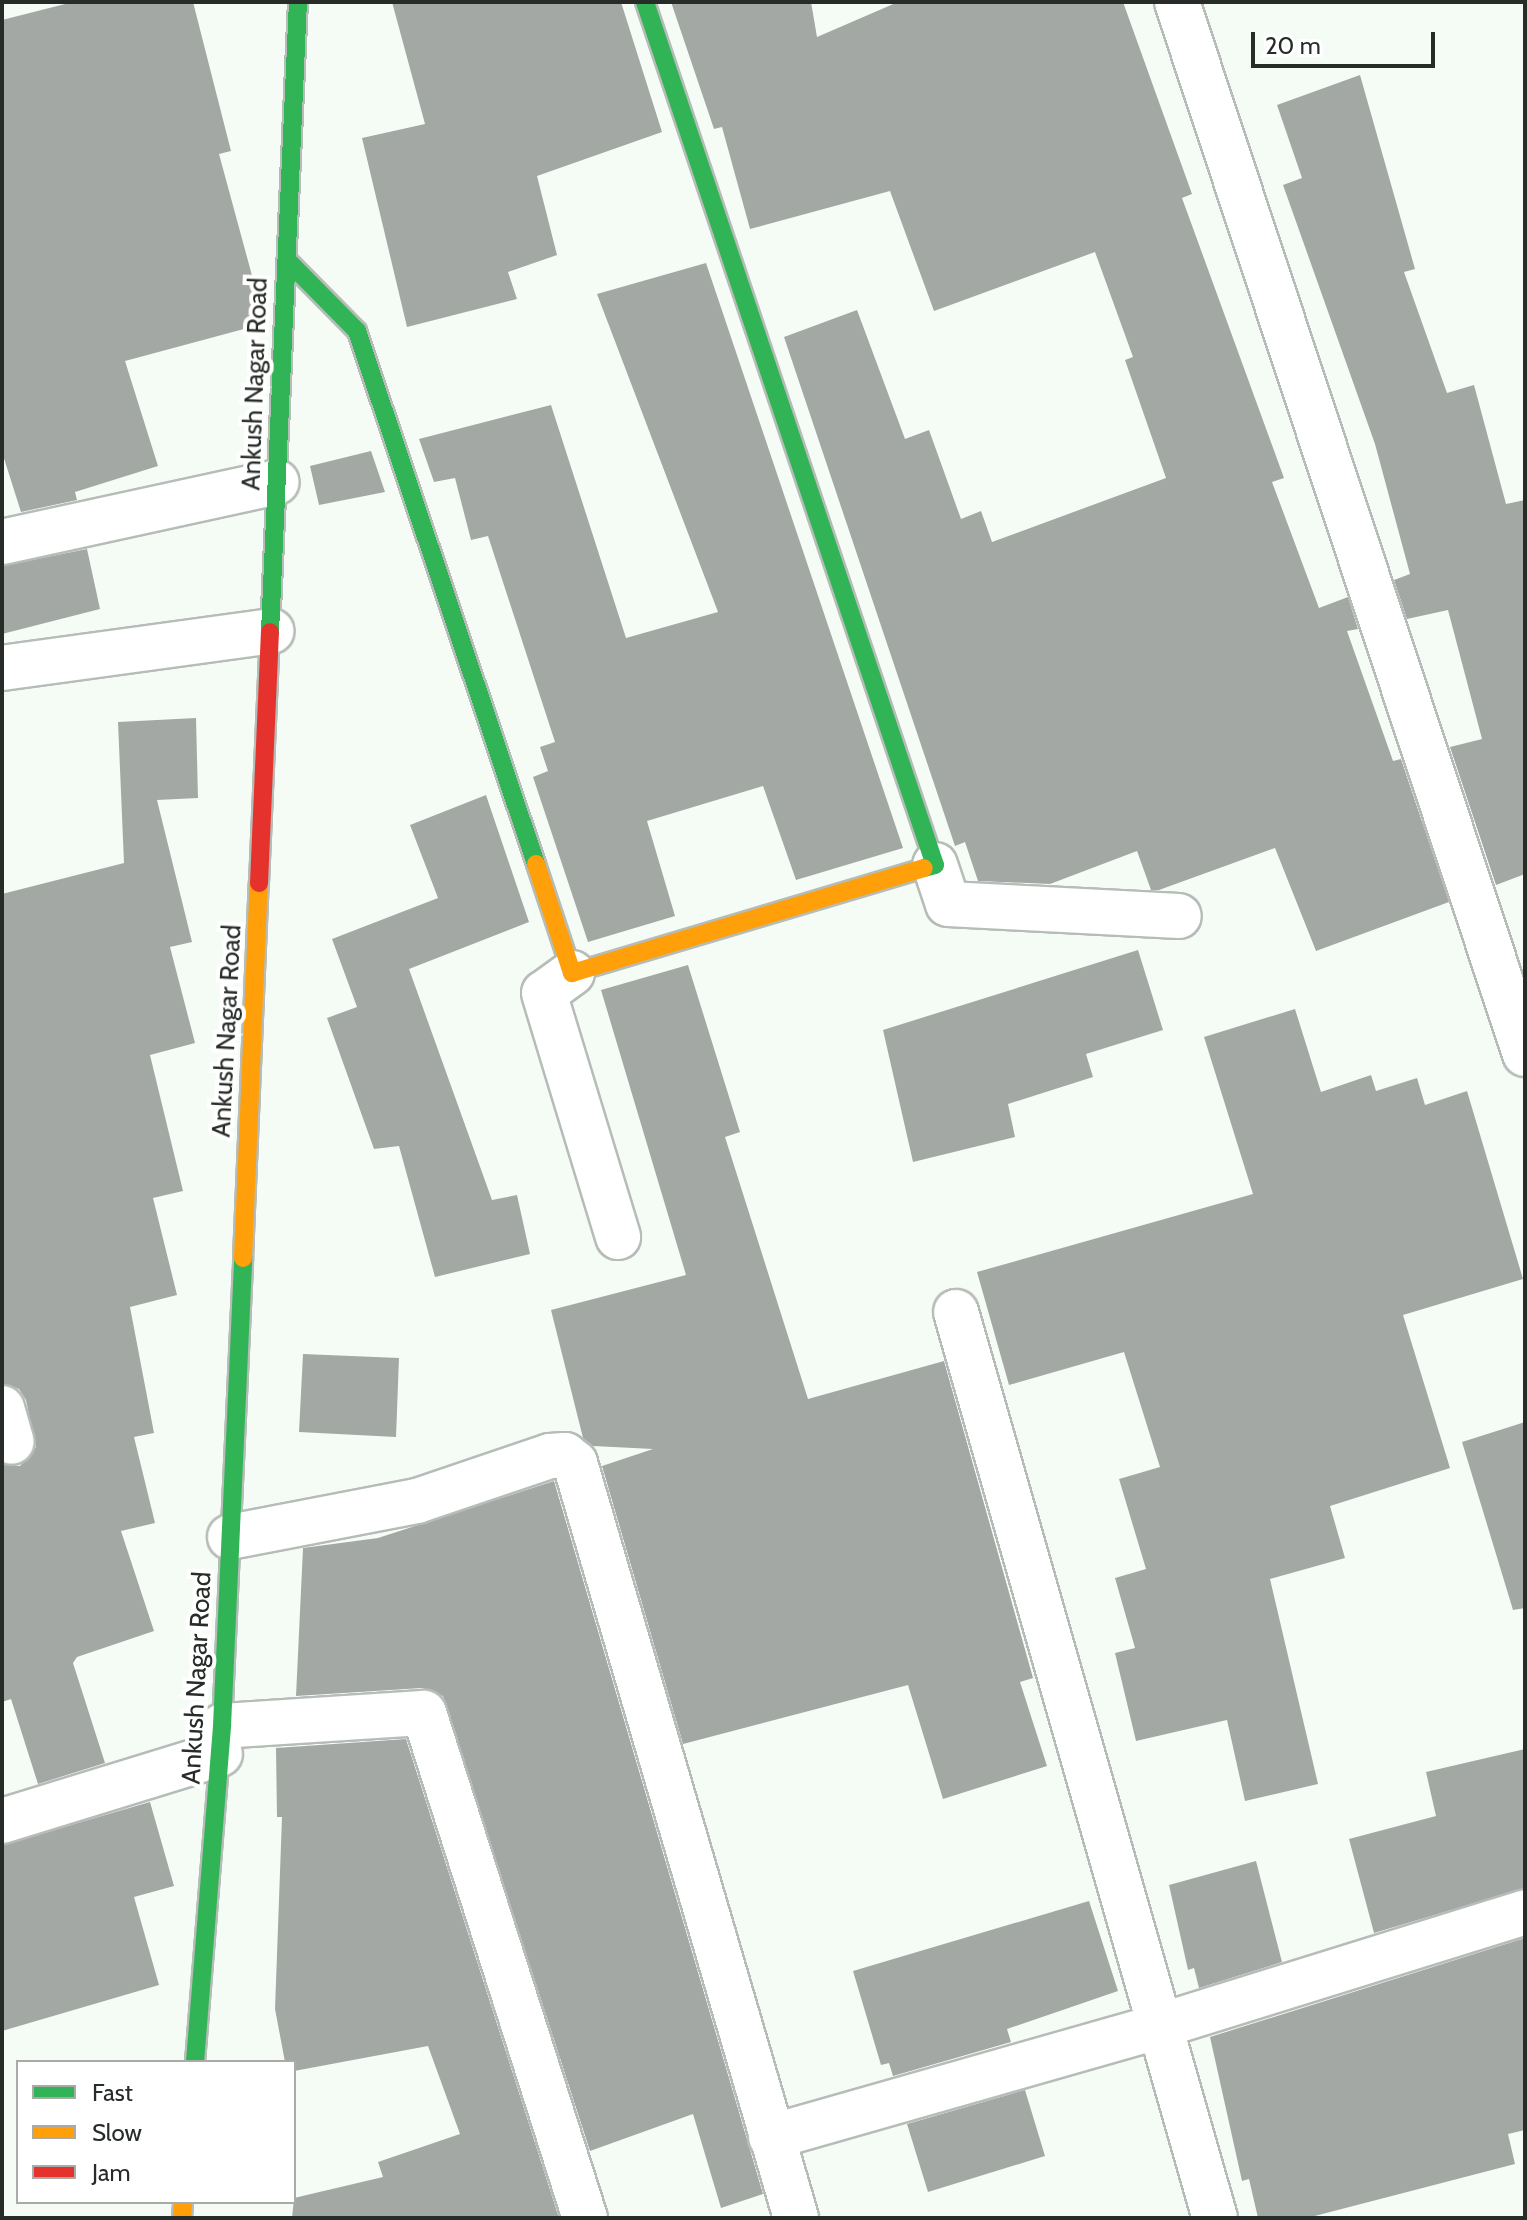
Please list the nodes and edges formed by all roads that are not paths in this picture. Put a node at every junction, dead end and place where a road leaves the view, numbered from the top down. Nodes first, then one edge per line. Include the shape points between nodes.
1 (298, 2) edge
2 (645, 2) edge
3 (1177, 2) edge
4 (287, 260) junction
5 (277, 482) junction
6 (2, 542) edge
7 (271, 631) junction
8 (2, 668) edge
9 (935, 865) junction
10 (1179, 916) dead end
11 (572, 973) junction
12 (1525, 1054) edge
13 (618, 1237) dead end
14 (956, 1312) dead end
15 (230, 1537) junction
16 (221, 1740) junction
17 (2, 1821) edge
18 (1525, 1912) edge
19 (1163, 2025) junction
20 (195, 2060) edge
21 (771, 2137) junction
22 (585, 2218) edge
23 (796, 2218) edge
24 (1215, 2218) edge

1 - 4 street, Ankush Nagar Road
2 - 9 street
3 - 12 street
4 - 5 street, Ankush Nagar Road
4 - 11 street via 357,331
5 - 6 street
5 - 7 street, Ankush Nagar Road
7 - 8 street
7 - 15 street, Ankush Nagar Road
9 - 10 street via 948,904
9 - 11 street
11 - 13 street via 544,993
14 - 19 street
15 - 16 street, Ankush Nagar Road
15 - 21 street via 417,1501 550,1456 565,1455 575,1463
16 - 17 street
16 - 20 street, Ankush Nagar Road
16 - 22 street via 424,1713
18 - 19 street
19 - 21 street
19 - 24 street
21 - 23 street

